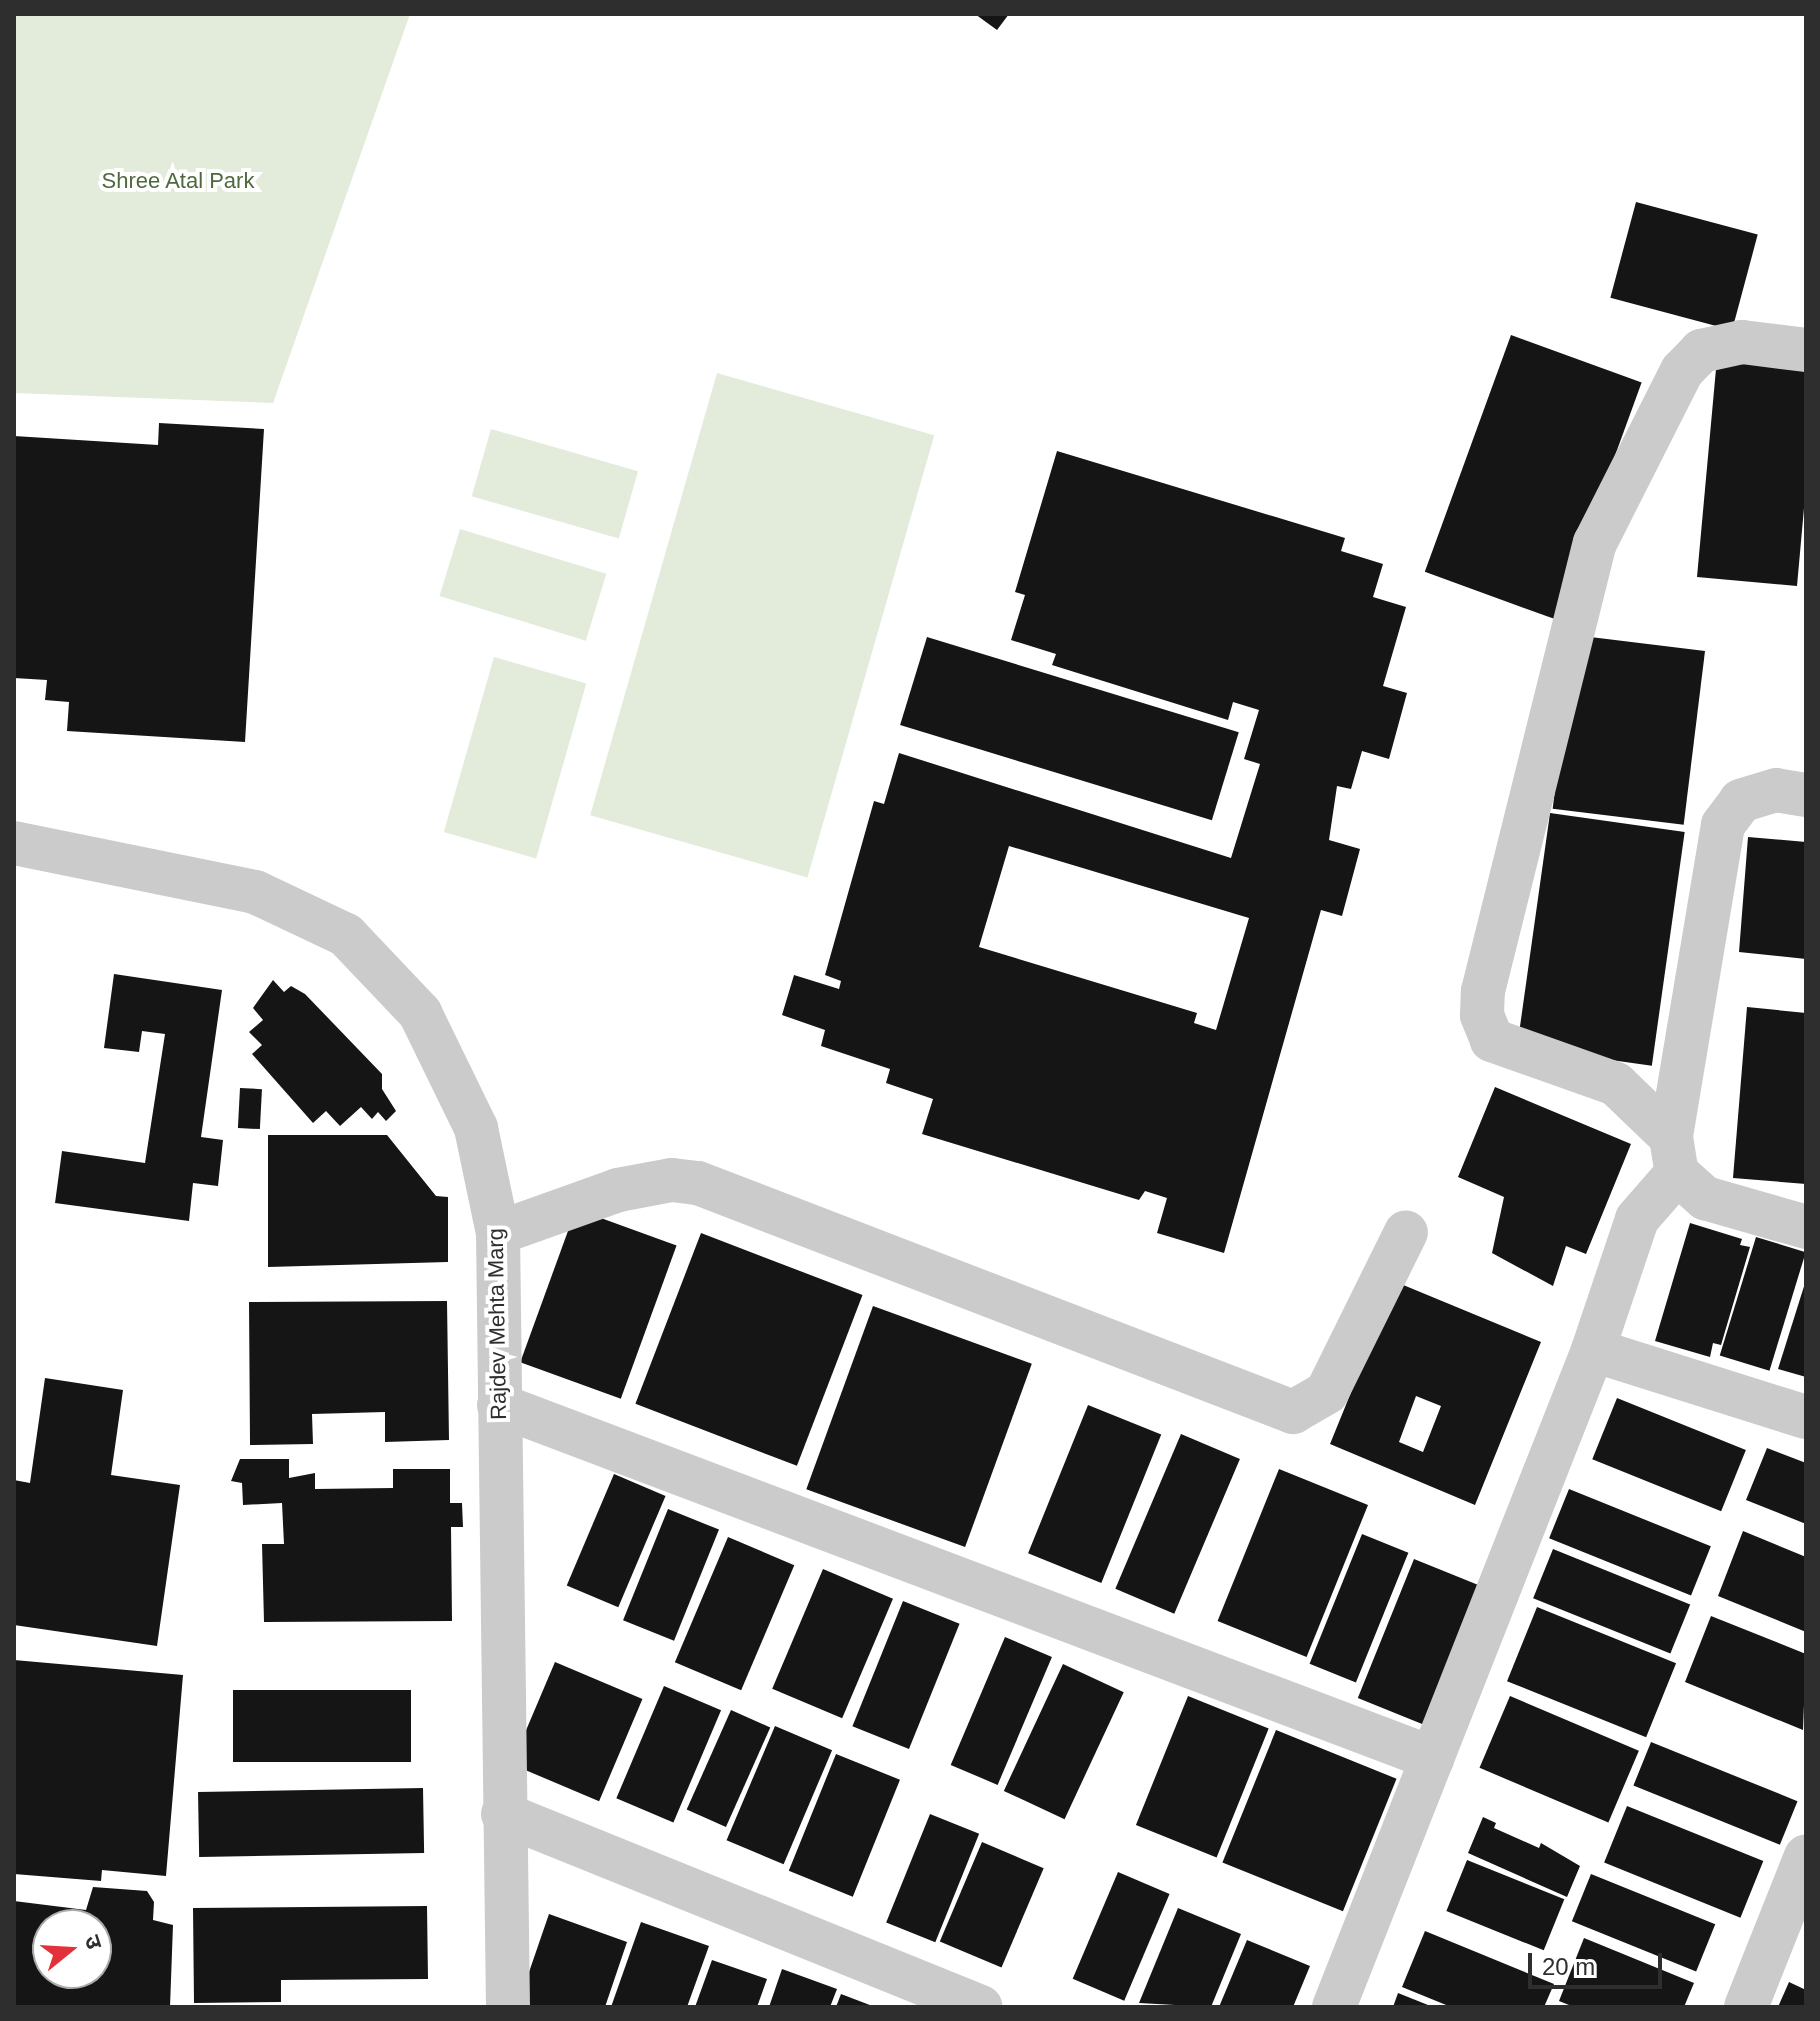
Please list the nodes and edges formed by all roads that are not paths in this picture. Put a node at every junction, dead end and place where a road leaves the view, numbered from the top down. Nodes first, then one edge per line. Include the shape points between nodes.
1 (1806, 350) edge
2 (1806, 795) edge
3 (14, 843) edge
4 (1674, 1155) junction
5 (1806, 1227) edge
6 (1406, 1232) dead end
7 (498, 1233) junction
8 (1593, 1350) junction
9 (499, 1405) junction
10 (1806, 1417) edge
11 (1432, 1758) junction
12 (503, 1814) junction
13 (1806, 1856) edge
14 (508, 2007) edge
15 (981, 2007) edge
16 (1334, 2007) edge
17 (1746, 2007) edge

1 - 4 street via 1742,342 1701,351 1682,371 1601,530 1483,991 1482,1015 1492,1040 1616,1084
2 - 4 street via 1776,790 1741,801 1723,825
3 - 7 street, Rajdev Mehta Marg via 255,892 346,935 420,1013 476,1128
4 - 5 street via 1705,1198
4 - 8 street via 1637,1219
6 - 7 street via 1327,1392 1293,1412 698,1183 672,1180 618,1190
7 - 9 street, Rajdev Mehta Marg
8 - 10 street
8 - 11 street
9 - 11 street
9 - 12 street, Rajdev Mehta Marg
11 - 16 street
12 - 14 street, Rajdev Mehta Marg
12 - 15 street
13 - 17 street

